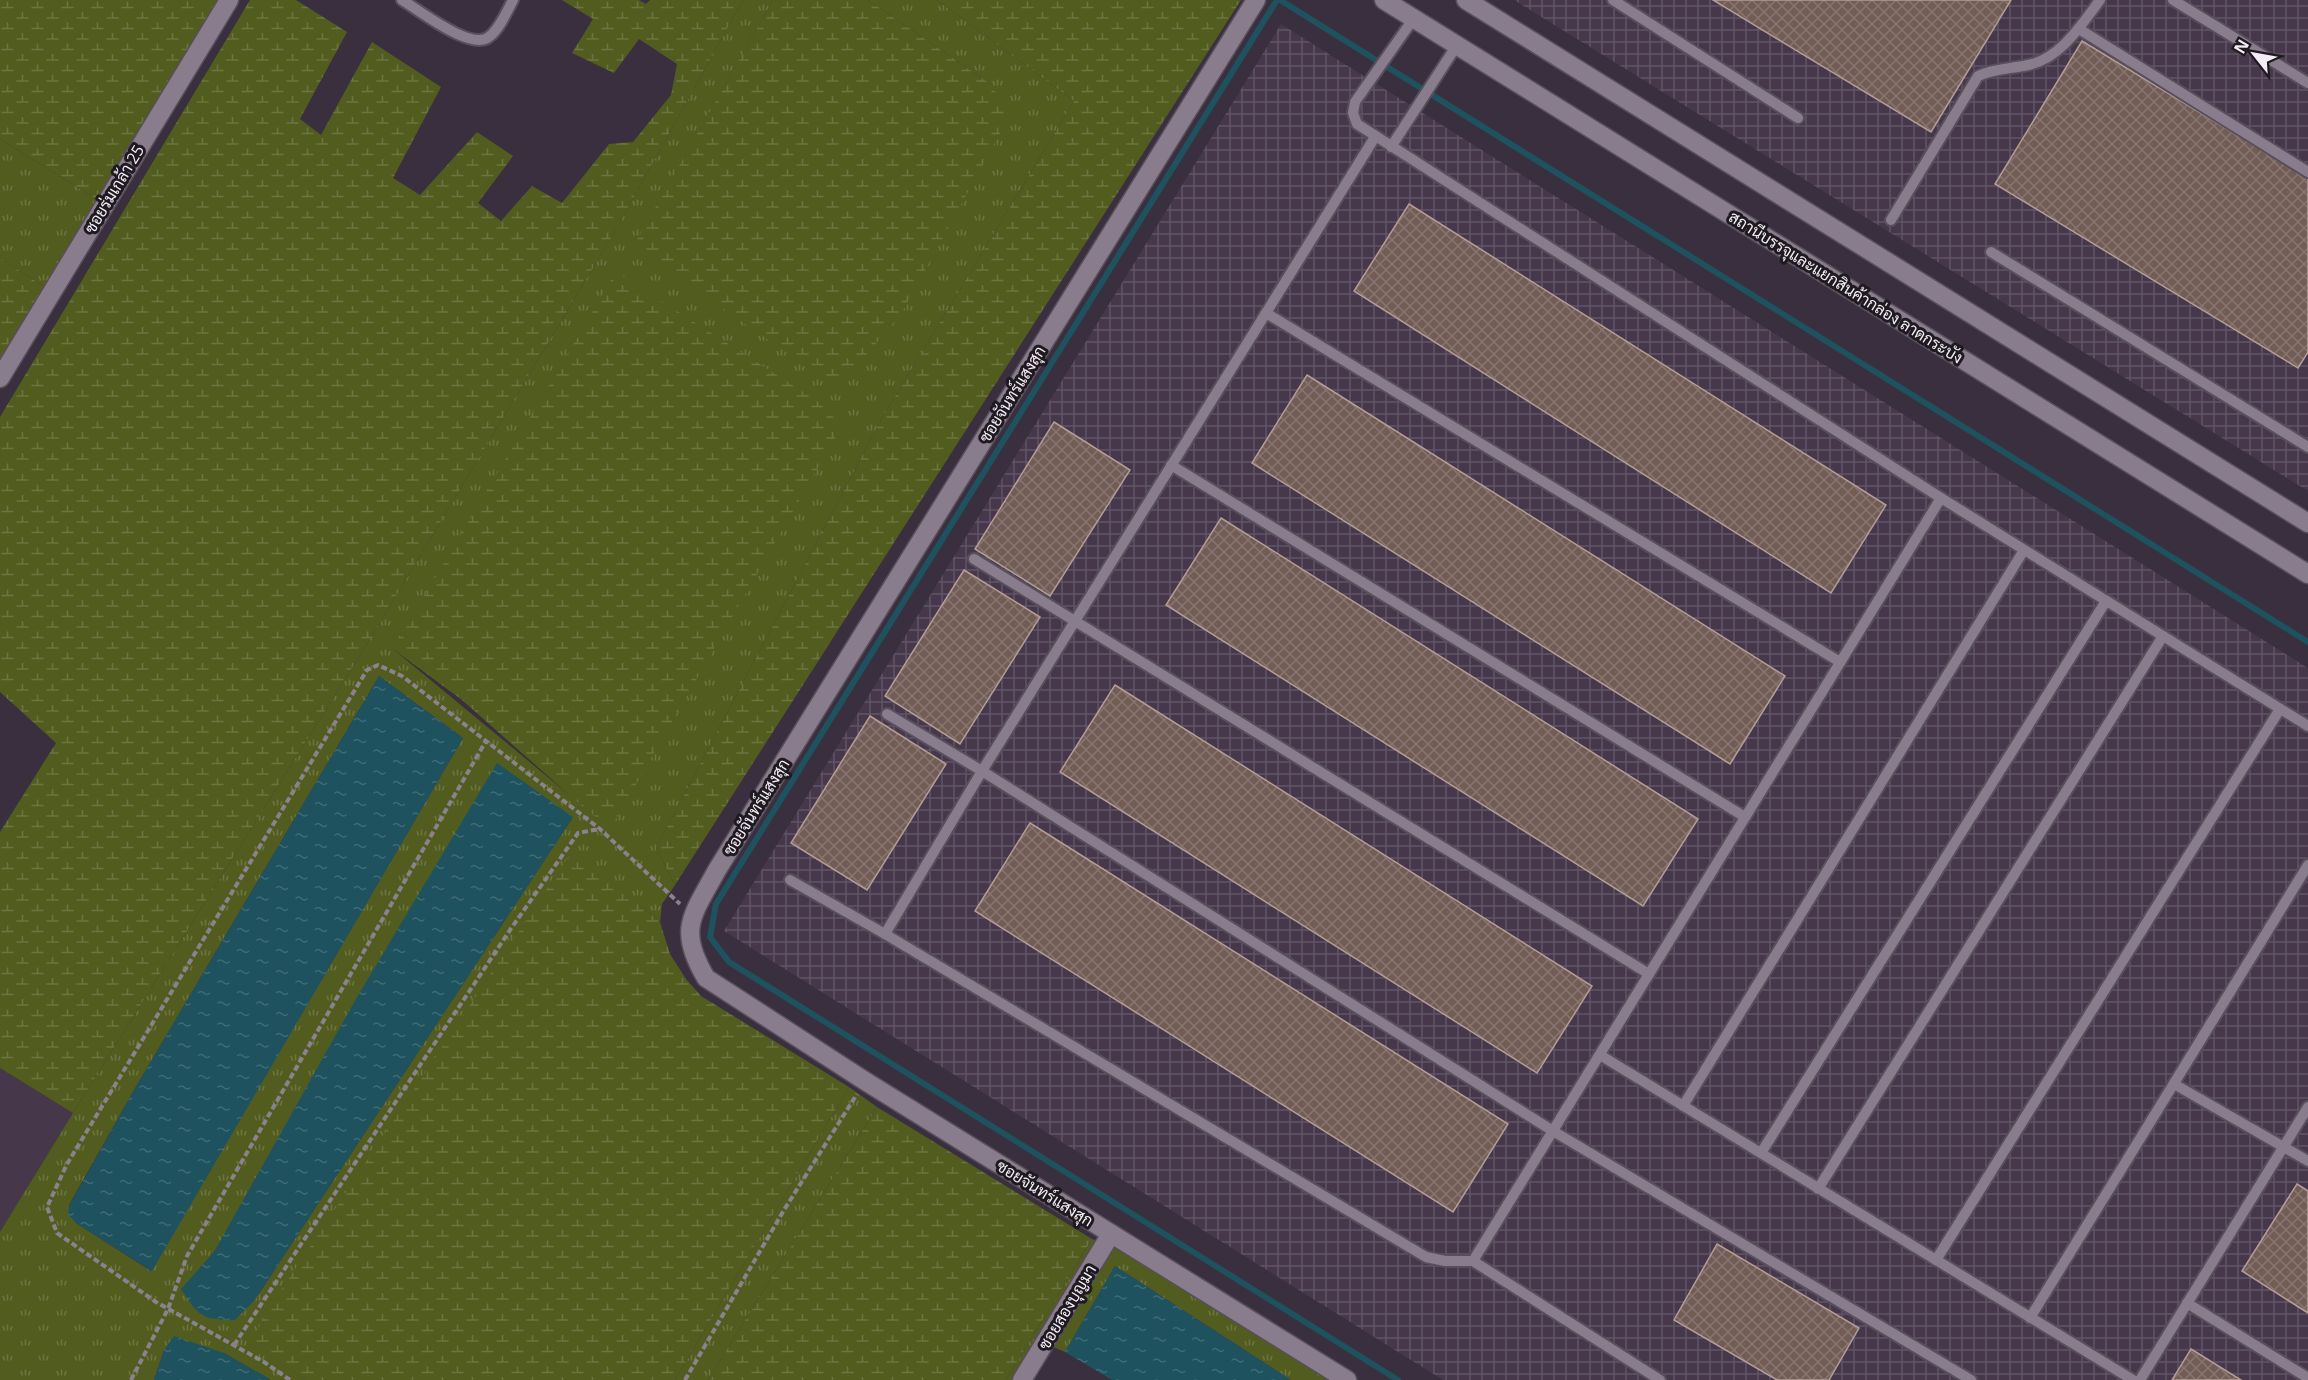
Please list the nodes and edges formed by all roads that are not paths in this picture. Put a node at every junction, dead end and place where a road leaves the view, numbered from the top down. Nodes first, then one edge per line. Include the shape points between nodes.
1 (229, 0) edge
2 (402, 0) edge
3 (513, 0) edge
4 (1256, 0) edge
5 (1384, 0) edge
6 (1466, 0) edge
7 (1614, 0) edge
8 (2100, 0) edge
9 (2172, 0) edge
10 (1414, 18) junction
11 (2079, 29) junction
12 (1457, 45) junction
13 (2308, 83) edge
14 (1798, 118) dead end
15 (1375, 137) junction
16 (1391, 147) junction
17 (2308, 172) edge
18 (1891, 220) dead end
19 (1991, 252) dead end
20 (1266, 313) junction
21 (0, 378) edge
22 (2308, 447) edge
23 (1171, 465) junction
24 (1941, 498) junction
25 (2308, 523) edge
26 (2024, 550) junction
27 (974, 559) dead end
28 (2306, 569) edge
29 (2106, 601) junction
30 (1075, 621) junction
31 (2163, 636) junction
32 (1840, 662) junction
33 (2280, 708) junction
34 (887, 714) dead end
35 (2308, 726) edge
36 (982, 771) junction
37 (1745, 817) junction
38 (2308, 865) edge
39 (790, 879) dead end
40 (885, 934) junction
41 (1649, 974) junction
42 (1600, 1055) junction
43 (2174, 1084) junction
44 (1683, 1106) junction
45 (2308, 1107) edge
46 (1553, 1131) junction
47 (2284, 1146) junction
48 (1761, 1153) junction
49 (2308, 1161) edge
50 (1818, 1189) junction
51 (1111, 1234) junction
52 (1936, 1260) junction
53 (1473, 1261) junction
54 (2187, 1303) junction
55 (2030, 1318) junction
56 (2308, 1378) edge
57 (1022, 1380) edge
58 (1347, 1380) edge
59 (1660, 1380) edge
60 (1971, 1380) edge
61 (2133, 1380) edge
62 (2140, 1380) edge

1 - 21 street, ซอยร่มเกล้า 25
2 - 3 lane via 458,35 480,41 490,37
4 - 51 street, ซอยจันทร์แสงสุก via 717,870 692,917 690,933 694,958 706,978
5 - 10 street, สถานีบรรจุและแยกสินค้ากล่อง ลาดกระบัง
6 - 25 street
7 - 14 lane
8 - 11 lane
9 - 13 lane
10 - 12 street, สถานีบรรจุและแยกสินค้ากล่อง ลาดกระบัง
10 - 15 lane via 1355,102 1357,124
11 - 17 lane
11 - 18 lane via 2042,60 1978,76
12 - 16 lane
12 - 28 street, สถานีบรรจุและแยกสินค้ากล่อง ลาดกระบัง
15 - 16 lane
15 - 20 lane
16 - 24 lane
19 - 22 lane
20 - 23 lane
20 - 32 lane
23 - 30 lane
23 - 37 lane
24 - 26 lane
24 - 32 lane
26 - 29 lane
26 - 44 lane
27 - 30 lane
29 - 31 lane
29 - 48 lane
30 - 36 lane
30 - 41 lane
31 - 33 lane
31 - 50 lane
32 - 37 lane
33 - 35 lane
33 - 52 lane
34 - 36 lane
36 - 40 lane
36 - 46 lane
37 - 41 lane
38 - 43 lane
39 - 40 lane
40 - 53 lane via 1426,1257
41 - 42 lane
42 - 44 lane
42 - 46 lane
43 - 47 lane
43 - 55 lane
44 - 48 lane
45 - 47 lane
46 - 53 lane
46 - 60 lane
47 - 49 lane
47 - 54 lane
48 - 50 lane
50 - 52 lane
51 - 57 street, ซอยสองบุญมา
51 - 58 street, ซอยจันทร์แสงสุก
52 - 55 lane
53 - 59 lane
54 - 56 lane
54 - 62 lane
55 - 61 lane

